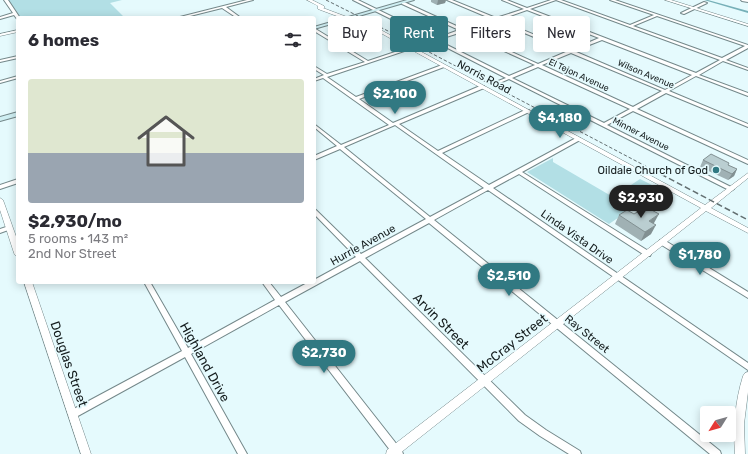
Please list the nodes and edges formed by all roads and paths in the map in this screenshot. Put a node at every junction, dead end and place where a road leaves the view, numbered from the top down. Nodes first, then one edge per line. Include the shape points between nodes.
1 (251, 0) edge
2 (309, 0) edge
3 (355, 0) edge
4 (412, 0) edge
5 (449, 0) edge
6 (504, 0) edge
7 (554, 0) edge
8 (558, 0) edge
9 (612, 0) edge
10 (667, 0) edge
11 (744, 0) edge
12 (6, 1) edge
13 (402, 1) edge
14 (748, 1) edge
15 (0, 3) edge
16 (705, 3) dead end
17 (223, 7) junction
18 (694, 8) junction
19 (528, 9) junction
20 (374, 10) junction
21 (683, 13) dead end
22 (15, 14) joint
23 (657, 15) junction
24 (186, 16) edge
25 (236, 16) edge
26 (343, 16) edge
27 (350, 16) edge
28 (487, 16) edge
29 (508, 16) edge
30 (390, 17) edge
31 (0, 18) edge
32 (328, 22) edge
33 (316, 24) edge
34 (328, 24) edge
35 (748, 25) edge
36 (631, 26) junction
37 (456, 27) edge
38 (316, 28) edge
39 (316, 30) edge
40 (16, 31) edge
41 (0, 35) edge
42 (603, 38) junction
43 (590, 44) edge
44 (448, 45) edge
45 (748, 46) edge
46 (398, 52) edge
47 (417, 52) edge
48 (510, 52) edge
49 (571, 52) joint
50 (16, 57) edge
51 (723, 60) junction
52 (0, 61) edge
53 (368, 62) junction
54 (538, 65) junction
55 (443, 66) junction
56 (316, 69) edge
57 (748, 69) edge
58 (696, 74) junction
59 (325, 76) junction
60 (509, 77) junction
61 (16, 78) edge
62 (316, 79) edge
63 (0, 82) edge
64 (494, 84) dead end
65 (482, 87) junction
66 (665, 91) junction
67 (748, 95) edge
68 (356, 99) junction
69 (632, 109) junction
70 (16, 111) edge
71 (527, 111) junction
72 (0, 115) edge
73 (16, 115) edge
74 (0, 119) edge
75 (395, 124) junction
76 (604, 125) junction
77 (748, 126) edge
78 (316, 127) edge
79 (578, 139) junction
80 (340, 147) junction
81 (438, 153) junction
82 (316, 157) edge
83 (748, 162) edge
84 (518, 171) junction
85 (748, 175) edge
86 (16, 182) edge
87 (0, 188) edge
88 (488, 188) junction
89 (731, 189) junction
90 (0, 200) edge
91 (707, 209) junction
92 (316, 213) edge
93 (429, 220) junction
94 (10, 228) junction
95 (748, 231) edge
96 (0, 232) edge
97 (662, 242) junction
98 (16, 247) edge
99 (648, 254) junction
100 (360, 257) junction
101 (618, 277) junction
102 (316, 281) edge
103 (29, 284) edge
104 (147, 284) edge
105 (267, 284) edge
106 (311, 284) edge
107 (748, 295) edge
108 (280, 301) junction
109 (557, 324) junction
110 (186, 353) junction
111 (748, 367) edge
112 (748, 376) edge
113 (485, 381) junction
114 (73, 414) junction
115 (396, 453) edge
116 (86, 454) edge
117 (243, 454) edge
118 (577, 454) edge
119 (717, 454) edge
120 (740, 454) edge

1 - 17 street
2 - 26 street, Norris Road via 320,5 319,8
3 - 20 street, Minner Avenue
4 - 13 main road
5 - 28 street, Wilson Avenue
6 - 19 street
7 - 19 street
8 - 36 street
9 - 23 street
10 - 18 street
11 - 14 street
12 - 15 street
12 - 22 street
13 - 20 main road
13 - 37 street, El Tejon Avenue
16 - 18 street
17 - 24 street
17 - 25 street
18 - 21 street
18 - 35 street
19 - 29 street
19 - 42 street
20 - 27 main road
20 - 30 street, Minner Avenue
22 - 31 street
23 - 36 street
23 - 45 street
32 - 33 main road
34 - 38 main road
36 - 51 street
39 - 53 street
40 - 41 street
42 - 43 street
42 - 58 street
44 - 60 street, Minner Avenue
45 - 51 street
46 - 53 street
47 - 55 street, Norris Road
48 - 54 street, El Tejon Avenue
49 - 54 street
49 - 66 street, Wilson Avenue
50 - 52 street
51 - 57 street
51 - 58 street
53 - 59 street
54 - 60 street
54 - 69 street, El Tejon Avenue
55 - 65 street, Norris Road
55 - 68 street
56 - 59 street, Linda Vista Drive
58 - 66 street
58 - 67 street
59 - 62 street
59 - 68 street, Linda Vista Drive
60 - 64 street
60 - 76 street, Minner Avenue
61 - 63 street
65 - 71 street, Norris Road
65 - 75 street
66 - 69 street
66 - 77 street, Wilson Avenue
68 - 75 street, Linda Vista Drive
69 - 76 street
69 - 83 street, El Tejon Avenue
70 - 72 main road
71 - 79 street, Norris Road
71 - 81 street
73 - 74 main road
75 - 80 street
75 - 81 street, Linda Vista Drive
76 - 89 street, Minner Avenue
78 - 80 street, Ray Street
79 - 84 street, Hurrle Avenue
79 - 91 street, Norris Road
80 - 82 street
80 - 93 street, Ray Street
81 - 88 street, Linda Vista Drive
84 - 88 street, Hurrle Avenue
84 - 99 street
85 - 89 street, McCray Street
86 - 87 street
88 - 93 street, Hurrle Avenue
88 - 101 street, Linda Vista Drive
89 - 91 street, McCray Street
90 - 94 street
91 - 95 street, Norris Road
91 - 97 street, McCray Street
92 - 100 street, Arvin Street
93 - 100 street, Hurrle Avenue
93 - 109 street, Ray Street
94 - 96 street
94 - 98 street
97 - 99 street, McCray Street
97 - 107 street
99 - 101 street, McCray Street
100 - 102 street, Hurrle Avenue
100 - 113 street, Arvin Street
101 - 109 street, McCray Street
101 - 111 street, Linda Vista Drive
103 - 114 street, Douglas Street
104 - 110 street, Highland Drive
105 - 108 street
106 - 108 street, Hurrle Avenue
108 - 110 street, Hurrle Avenue
108 - 115 street
109 - 113 street, McCray Street
109 - 119 street, Ray Street
110 - 114 street, Hurrle Avenue
110 - 117 street, Highland Drive
112 - 120 street via 739,420
113 - 115 street, McCray Street
113 - 118 street, Arvin Street via 528,423
114 - 116 street, Douglas Street

